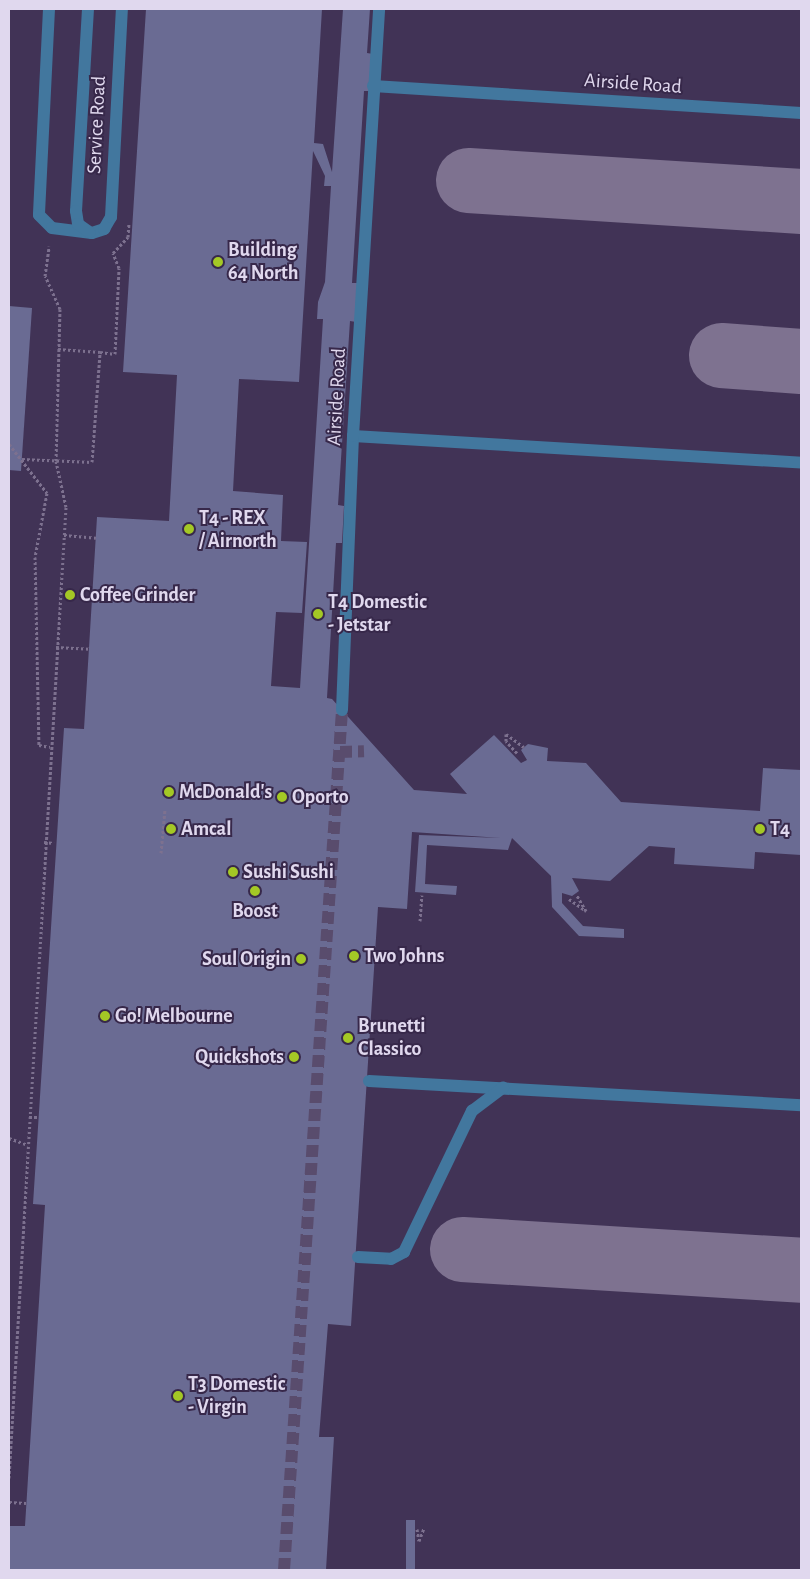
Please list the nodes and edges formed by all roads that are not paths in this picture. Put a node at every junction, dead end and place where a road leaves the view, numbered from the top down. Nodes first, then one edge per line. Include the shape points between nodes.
1 (48, 9) edge
2 (88, 9) edge
3 (122, 9) edge
4 (379, 9) edge
5 (373, 86) junction
6 (801, 113) edge
7 (92, 233) junction
8 (353, 436) junction
9 (801, 463) edge
10 (342, 710) tunnel mouth
11 (370, 1082) dead end
12 (513, 1086) junction
13 (801, 1105) edge
14 (358, 1257) dead end

1 - 7 lane via 38,209 41,220 52,228
2 - 7 lane, Service Road via 76,211 78,224
3 - 7 lane, Service Road via 111,217 104,229
4 - 5 lane, Airside Road
5 - 6 lane, Airside Road
5 - 8 lane, Airside Road
8 - 9 lane
8 - 10 lane, Airside Road
11 - 12 lane
12 - 13 lane
12 - 14 lane via 490,1094 472,1111 404,1252 391,1259

